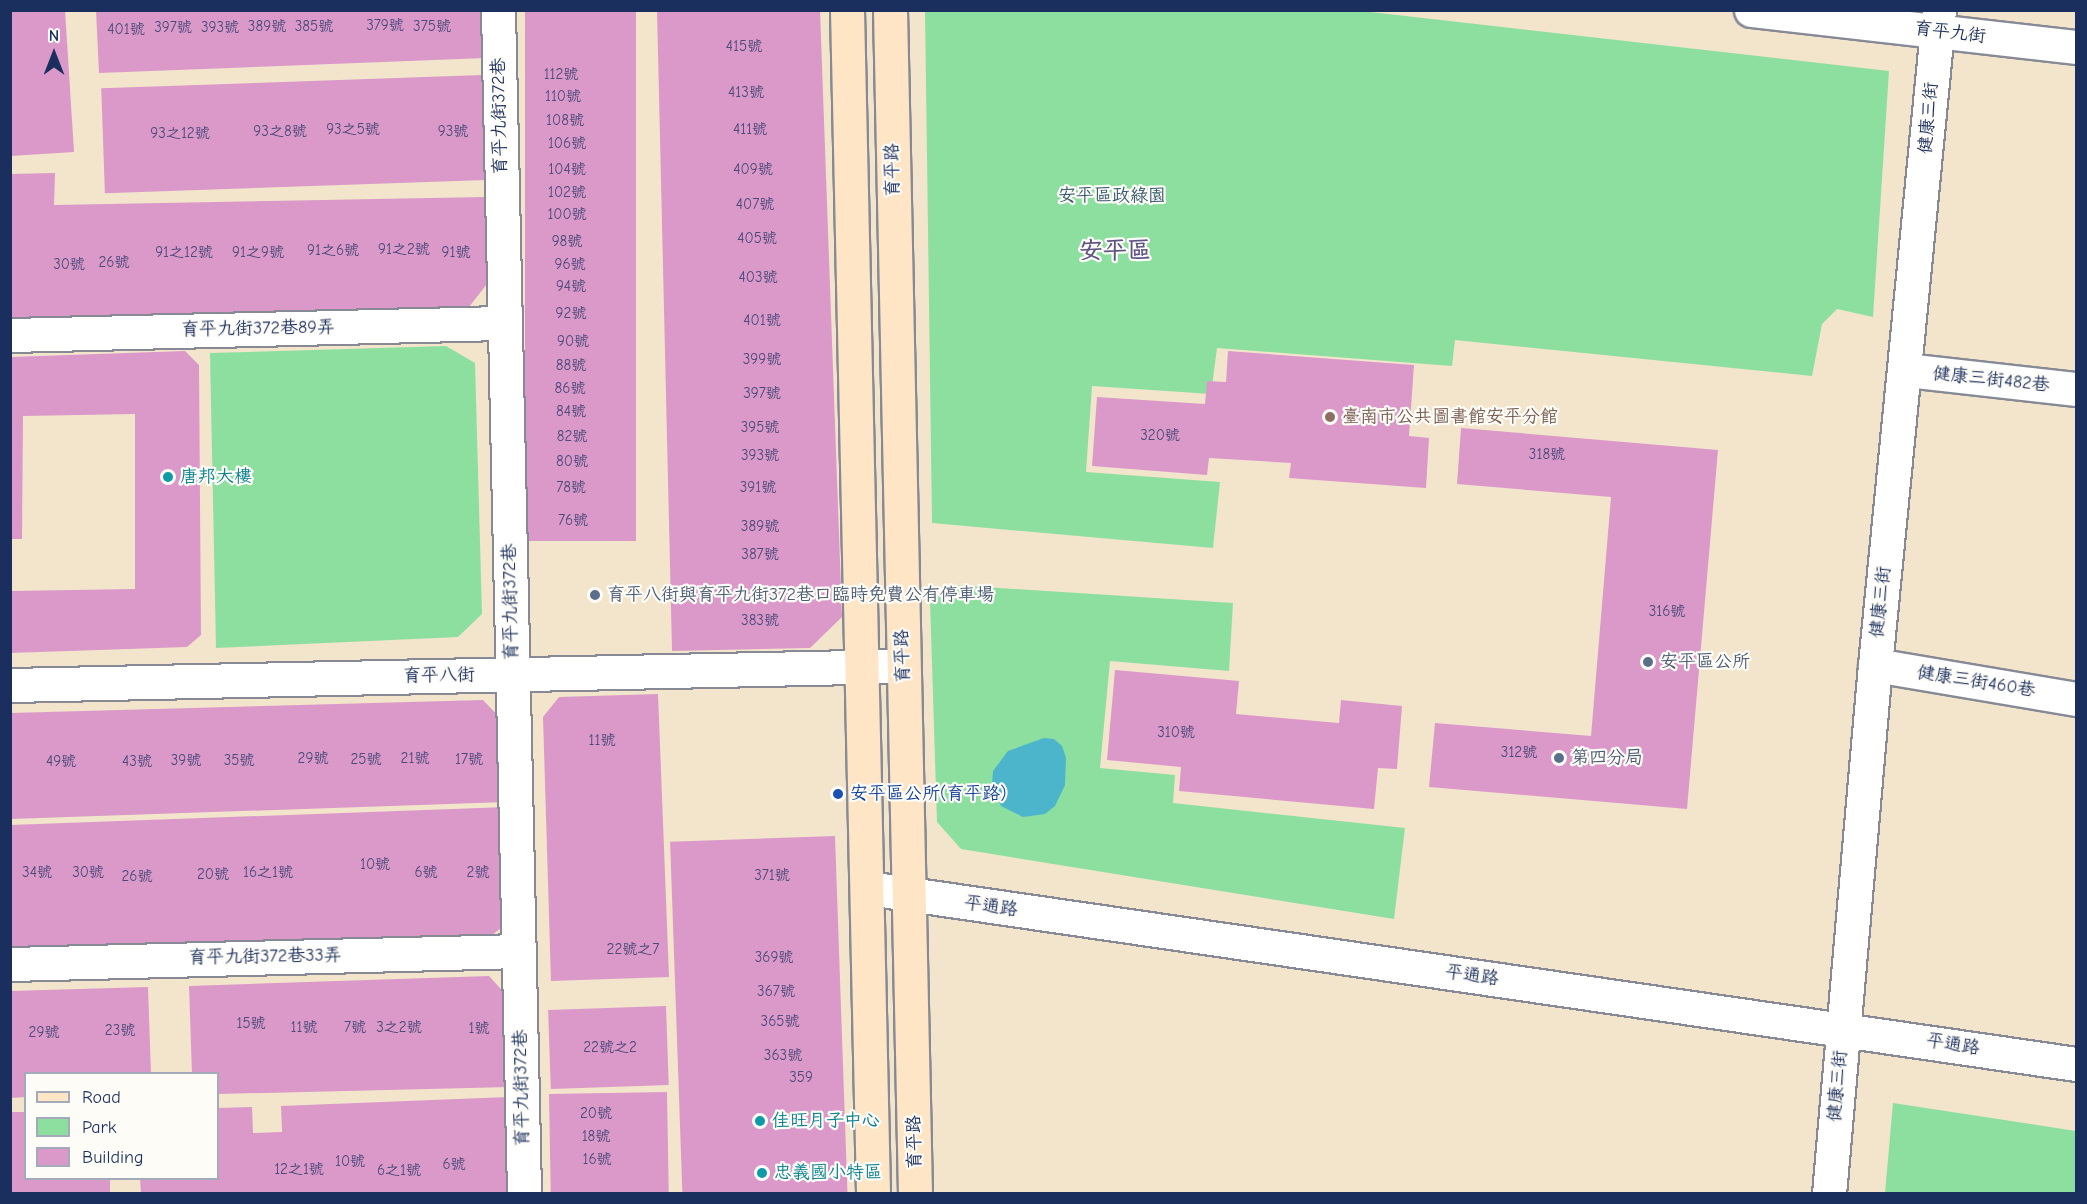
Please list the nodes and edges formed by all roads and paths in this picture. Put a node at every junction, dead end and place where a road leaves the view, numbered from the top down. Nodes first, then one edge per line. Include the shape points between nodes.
1 (498, 10) edge
2 (847, 10) edge
3 (890, 10) edge
4 (1751, 10) edge
5 (1938, 21) edge
6 (2076, 47) edge
7 (505, 323) junction
8 (10, 335) edge
9 (1906, 370) junction
10 (2076, 389) edge
11 (1875, 665) junction
12 (862, 666) junction
13 (903, 666) junction
14 (513, 674) junction
15 (10, 685) edge
16 (2076, 699) edge
17 (868, 888) junction
18 (912, 896) junction
19 (519, 951) junction
20 (10, 964) edge
21 (1843, 1029) junction
22 (2076, 1064) edge
23 (524, 1194) edge
24 (873, 1194) edge
25 (915, 1194) edge
26 (1829, 1194) edge

1 - 7 street, 育平九街372巷
2 - 12 street
3 - 13 street, 育平路
4 - 5 street, 育平九街
5 - 6 street, 育平九街
5 - 9 street, 健康三街
7 - 8 street, 育平九街372巷89弄
7 - 14 street, 育平九街372巷
9 - 10 street, 健康三街482巷
9 - 11 street, 健康三街
11 - 16 street, 健康三街460巷
11 - 21 street, 健康三街
12 - 13 street, 育平八街
12 - 14 street, 育平八街
12 - 17 street
13 - 18 street, 育平路
14 - 15 street, 育平八街
14 - 19 street, 育平九街372巷
17 - 18 street, 平通路
17 - 24 street
18 - 21 street, 平通路
18 - 25 street, 育平路
19 - 20 street, 育平九街372巷33弄
19 - 23 street, 育平九街372巷
21 - 22 street, 平通路
21 - 26 street, 健康三街

